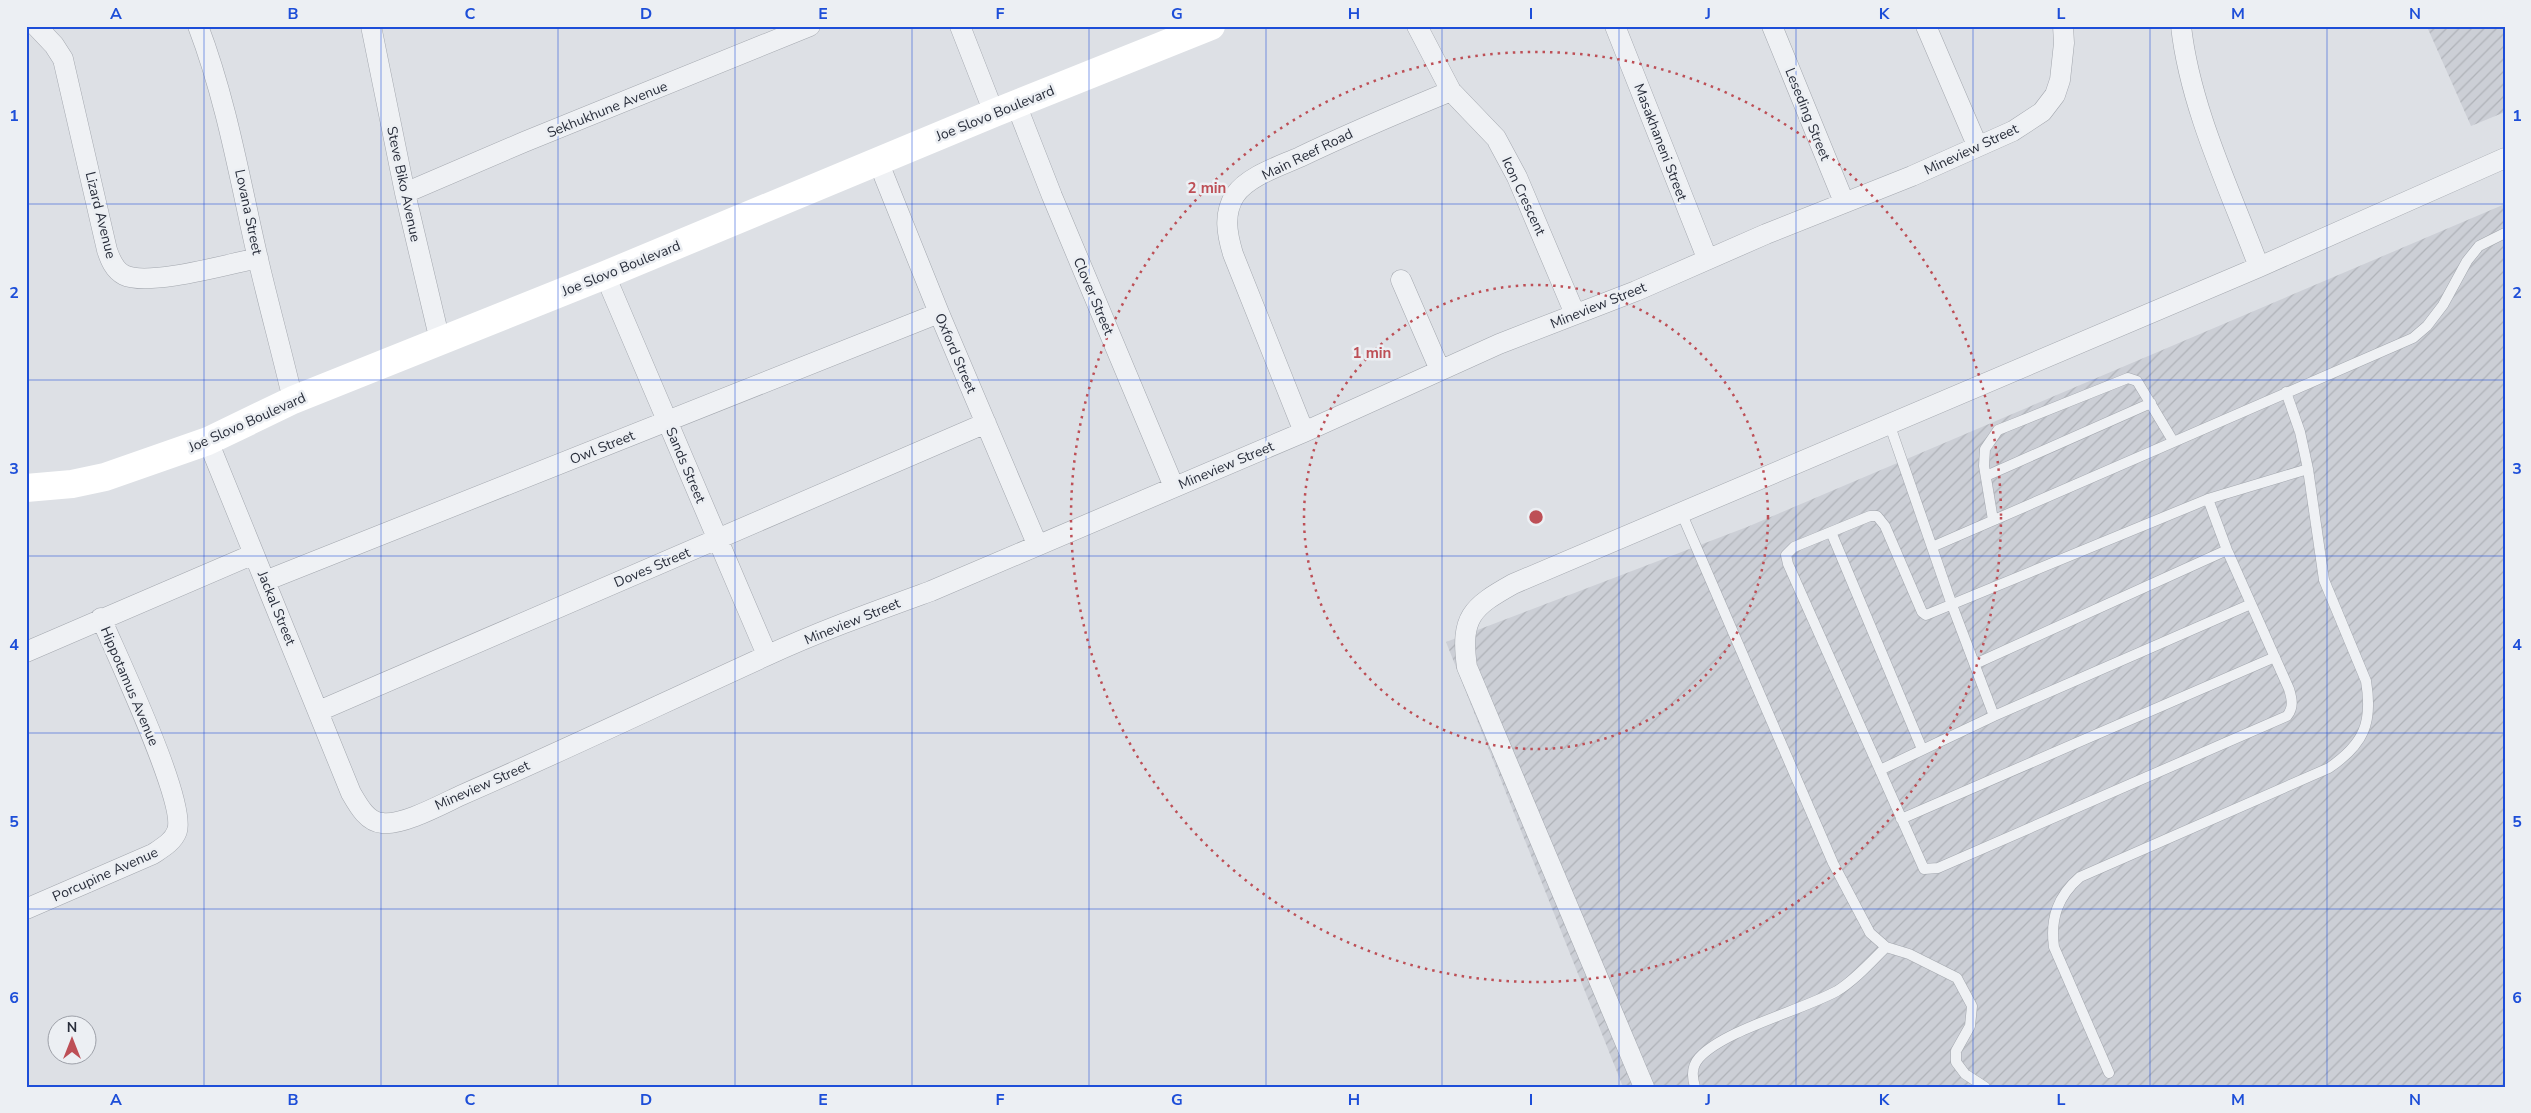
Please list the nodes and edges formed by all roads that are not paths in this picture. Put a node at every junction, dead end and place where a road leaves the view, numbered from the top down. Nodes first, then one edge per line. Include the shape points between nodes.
1 (36, 26) edge
2 (198, 26) edge
3 (372, 26) edge
4 (810, 26) edge
5 (960, 26) edge
6 (1211, 26) edge
7 (1417, 26) edge
8 (1615, 26) edge
9 (1772, 26) edge
10 (1926, 26) edge
11 (2063, 26) edge
12 (2180, 26) edge
13 (1451, 91) junction
14 (1005, 108) junction
15 (1977, 145) junction
16 (2505, 158) edge
17 (878, 161) junction
18 (405, 193) junction
19 (1844, 202) junction
20 (2505, 233) edge
21 (258, 258) junction
22 (1707, 258) junction
23 (2258, 267) junction
24 (605, 275) junction
25 (1401, 280) dead end
26 (939, 313) junction
27 (1575, 314) junction
28 (440, 341) junction
29 (1440, 370) junction
30 (2286, 392) junction
31 (293, 400) junction
32 (2151, 404) junction
33 (668, 421) junction
34 (986, 423) junction
35 (1889, 423) junction
36 (1304, 432) junction
37 (208, 441) junction
38 (2174, 442) junction
39 (2308, 469) junction
40 (1986, 476) junction
41 (1174, 486) junction
42 (26, 488) edge
43 (2208, 499) junction
44 (1681, 512) junction
45 (1993, 520) junction
46 (1831, 532) junction
47 (718, 539) junction
48 (1037, 544) junction
49 (1932, 547) junction
50 (2228, 550) junction
51 (254, 554) junction
52 (265, 581) junction
53 (2251, 604) junction
54 (1952, 605) junction
55 (101, 618) junction
56 (26, 652) edge
57 (767, 656) junction
58 (2275, 657) junction
59 (1975, 664) junction
60 (319, 711) junction
61 (1994, 716) junction
62 (1922, 749) junction
63 (1880, 770) junction
64 (345, 776) joint
65 (1902, 819) junction
66 (177, 831) joint
67 (26, 909) edge
68 (1886, 947) junction
69 (2109, 1072) dead end
70 (1644, 1087) edge
71 (1695, 1087) edge
72 (1985, 1087) edge

1 - 21 street, Lizard Avenue via 63,58 107,250 119,272 150,279
2 - 21 street, Lovana Street via 211,59 240,166
3 - 18 street, Steve Biko Avenue
4 - 18 street, Sekhukhune Avenue
5 - 14 street, Clover Street
6 - 14 street, Joe Slovo Boulevard
7 - 13 street, Icon Crescent
8 - 22 street, Masakhaneni Street
9 - 19 street, Leseding Street
10 - 15 street
11 - 15 street, Mineview Street via 2060,80 2050,102 2028,122
12 - 23 street via 2184,55 2200,111
13 - 27 street, Icon Crescent via 1496,138 1517,177
13 - 36 street, Main Reef Road via 1267,172 1244,185 1230,205 1227,236
14 - 17 street, Joe Slovo Boulevard
14 - 41 street, Clover Street via 1052,196
15 - 19 street, Mineview Street via 1912,176
16 - 23 street
17 - 24 street, Joe Slovo Boulevard
17 - 26 street, Oxford Street
18 - 28 street, Steve Biko Avenue
19 - 22 street, Mineview Street
20 - 30 lane via 2479,246 2428,326 2413,338
21 - 31 street, Lovana Street
22 - 27 street, Mineview Street
23 - 35 street
24 - 28 street, Joe Slovo Boulevard
24 - 33 street, Sands Street
25 - 29 street
26 - 33 street, Owl Street
26 - 34 street, Oxford Street
27 - 29 street, Mineview Street
28 - 31 street, Joe Slovo Boulevard
29 - 36 street, Mineview Street
30 - 38 lane
30 - 39 lane
31 - 37 street, Joe Slovo Boulevard
32 - 38 lane
32 - 40 lane
32 - 40 lane via 2137,381 2128,378 1998,430 1985,449
33 - 47 street, Sands Street
33 - 52 street, Owl Street
34 - 47 street, Doves Street
34 - 48 street, Oxford Street
35 - 44 street
35 - 49 lane
36 - 41 street, Mineview Street
37 - 42 street, Joe Slovo Boulevard via 105,476 72,484
37 - 51 street, Jackal Street
38 - 45 lane
39 - 43 lane
39 - 69 lane via 2324,580 2366,681 2369,698 2364,735 2346,756 2329,768 2080,877 2069,887 2058,903 2052,930 2054,947
40 - 45 lane
41 - 48 street, Mineview Street
43 - 50 lane
43 - 54 lane
44 - 68 lane via 1833,863 1870,933
44 - 70 street via 1513,584 1488,598 1469,619 1465,641 1467,667 1479,698
45 - 49 lane
46 - 54 lane via 1877,516 1885,526 1924,614
46 - 62 lane
46 - 63 lane via 1794,547 1786,555
47 - 57 street, Sands Street
47 - 60 street, Doves Street
48 - 57 street, Mineview Street via 931,591
49 - 54 lane
50 - 53 lane
50 - 59 lane
51 - 52 street, Jackal Street
51 - 55 street
52 - 60 street, Jackal Street
53 - 58 lane
53 - 61 lane
54 - 59 lane
55 - 56 street, Hippotamus Avenue
55 - 66 street, Hippotamus Avenue via 170,780 179,820
57 - 64 street, Mineview Street via 672,702 407,818 382,824 372,820 360,809
58 - 65 lane
58 - 65 lane via 2292,698 2291,711 2287,716 1938,868 1924,868
59 - 61 lane
60 - 64 street, Jackal Street
61 - 62 lane
62 - 63 lane
63 - 65 lane
66 - 67 street, Porcupine Avenue via 166,846 153,854
68 - 71 lane via 1862,972 1838,990 1719,1043 1699,1058 1693,1067
68 - 72 lane via 1909,954 1957,978 1972,1006 1970,1026 1956,1051 1956,1062 1965,1074

